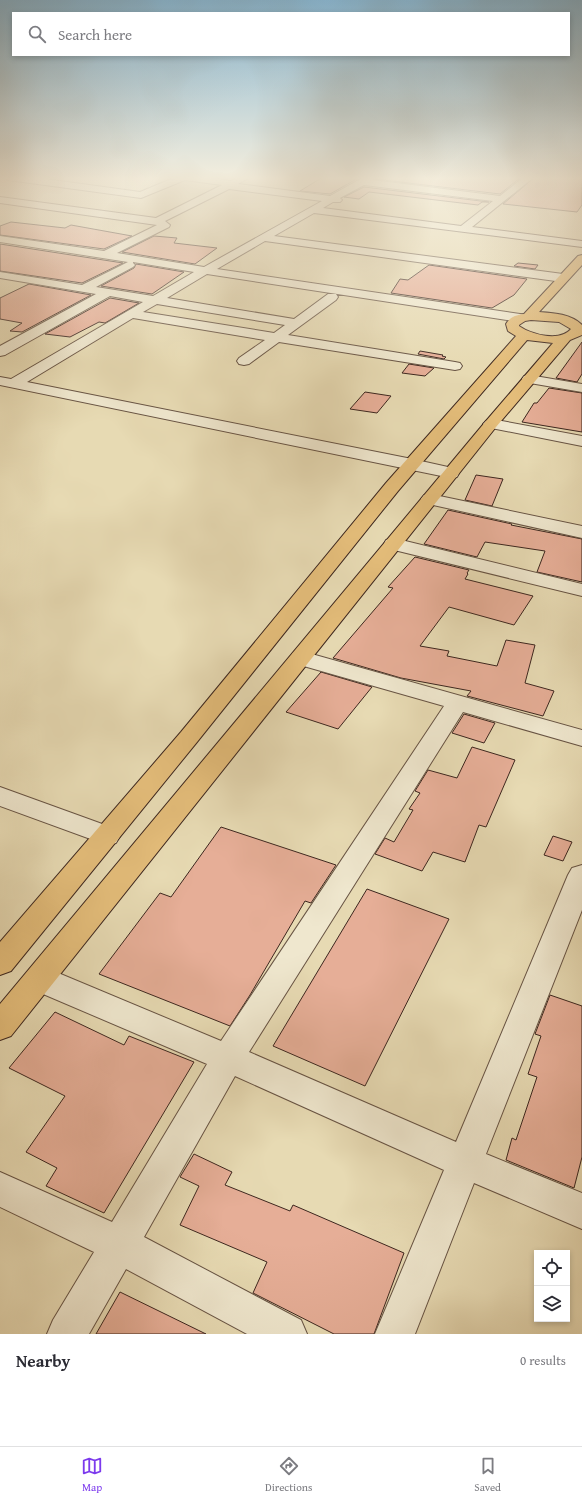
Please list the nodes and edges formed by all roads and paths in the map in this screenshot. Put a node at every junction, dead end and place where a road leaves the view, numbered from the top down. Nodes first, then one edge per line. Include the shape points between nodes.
1 (8, 239) edge
2 (136, 239) edge
3 (262, 239) edge
4 (273, 239) edge
5 (544, 239) edge
6 (26, 242) junction
7 (582, 244) edge
8 (6, 248) edge
9 (105, 255) junction
10 (582, 258) edge
11 (129, 265) junction
12 (201, 273) junction
13 (0, 275) edge
14 (563, 278) junction
15 (83, 289) junction
16 (107, 293) junction
17 (332, 297) junction
18 (155, 300) junction
19 (130, 314) junction
20 (297, 323) junction
21 (521, 324) junction
22 (577, 329) edge
23 (6, 336) dead end
24 (278, 337) junction
25 (24, 339) junction
26 (0, 352) edge
27 (244, 361) dead end
28 (455, 366) dead end
29 (529, 379) junction
30 (7, 383) edge
31 (582, 388) edge
32 (491, 424) junction
33 (582, 441) edge
34 (412, 464) junction
35 (451, 473) junction
36 (430, 499) junction
37 (582, 532) edge
38 (393, 544) junction
39 (582, 590) edge
40 (301, 658) junction
41 (458, 702) junction
42 (582, 738) edge
43 (0, 796) edge
44 (107, 836) junction
45 (578, 896) edge
46 (0, 963) edge
47 (40, 979) junction
48 (0, 1027) edge
49 (228, 1058) junction
50 (466, 1163) junction
51 (0, 1189) edge
52 (582, 1211) edge
53 (120, 1245) junction
54 (67, 1334) edge
55 (287, 1334) edge
56 (395, 1334) edge

1 - 6 street
2 - 9 street
3 - 12 street
4 - 14 street
5 - 7 street
6 - 8 street
6 - 9 street
8 - 11 street
9 - 12 street
10 - 14 main road
11 - 12 street
11 - 15 street
12 - 17 street
12 - 18 street
12 - 21 street
13 - 15 street
14 - 21 main road
15 - 16 street
16 - 18 street
16 - 25 street
17 - 20 street
17 - 21 street
18 - 19 street
18 - 20 street
19 - 24 street
19 - 30 street
20 - 24 street
21 - 22 main road via 550,316 569,321
21 - 22 main road via 544,338
21 - 34 main road
22 - 29 main road
23 - 25 street
24 - 27 street
24 - 28 street
25 - 26 street
29 - 31 street
29 - 32 main road
30 - 34 street
32 - 33 street
32 - 35 main road
34 - 35 street
34 - 44 main road
35 - 36 main road
36 - 37 street
36 - 38 main road
38 - 39 street
38 - 40 main road
40 - 41 street
40 - 47 main road
41 - 42 street
41 - 49 street
43 - 44 street
44 - 46 main road
45 - 50 street
47 - 48 main road
47 - 49 street
49 - 50 street
49 - 53 street
50 - 52 street
50 - 56 street
51 - 53 street
53 - 54 street
53 - 55 street

